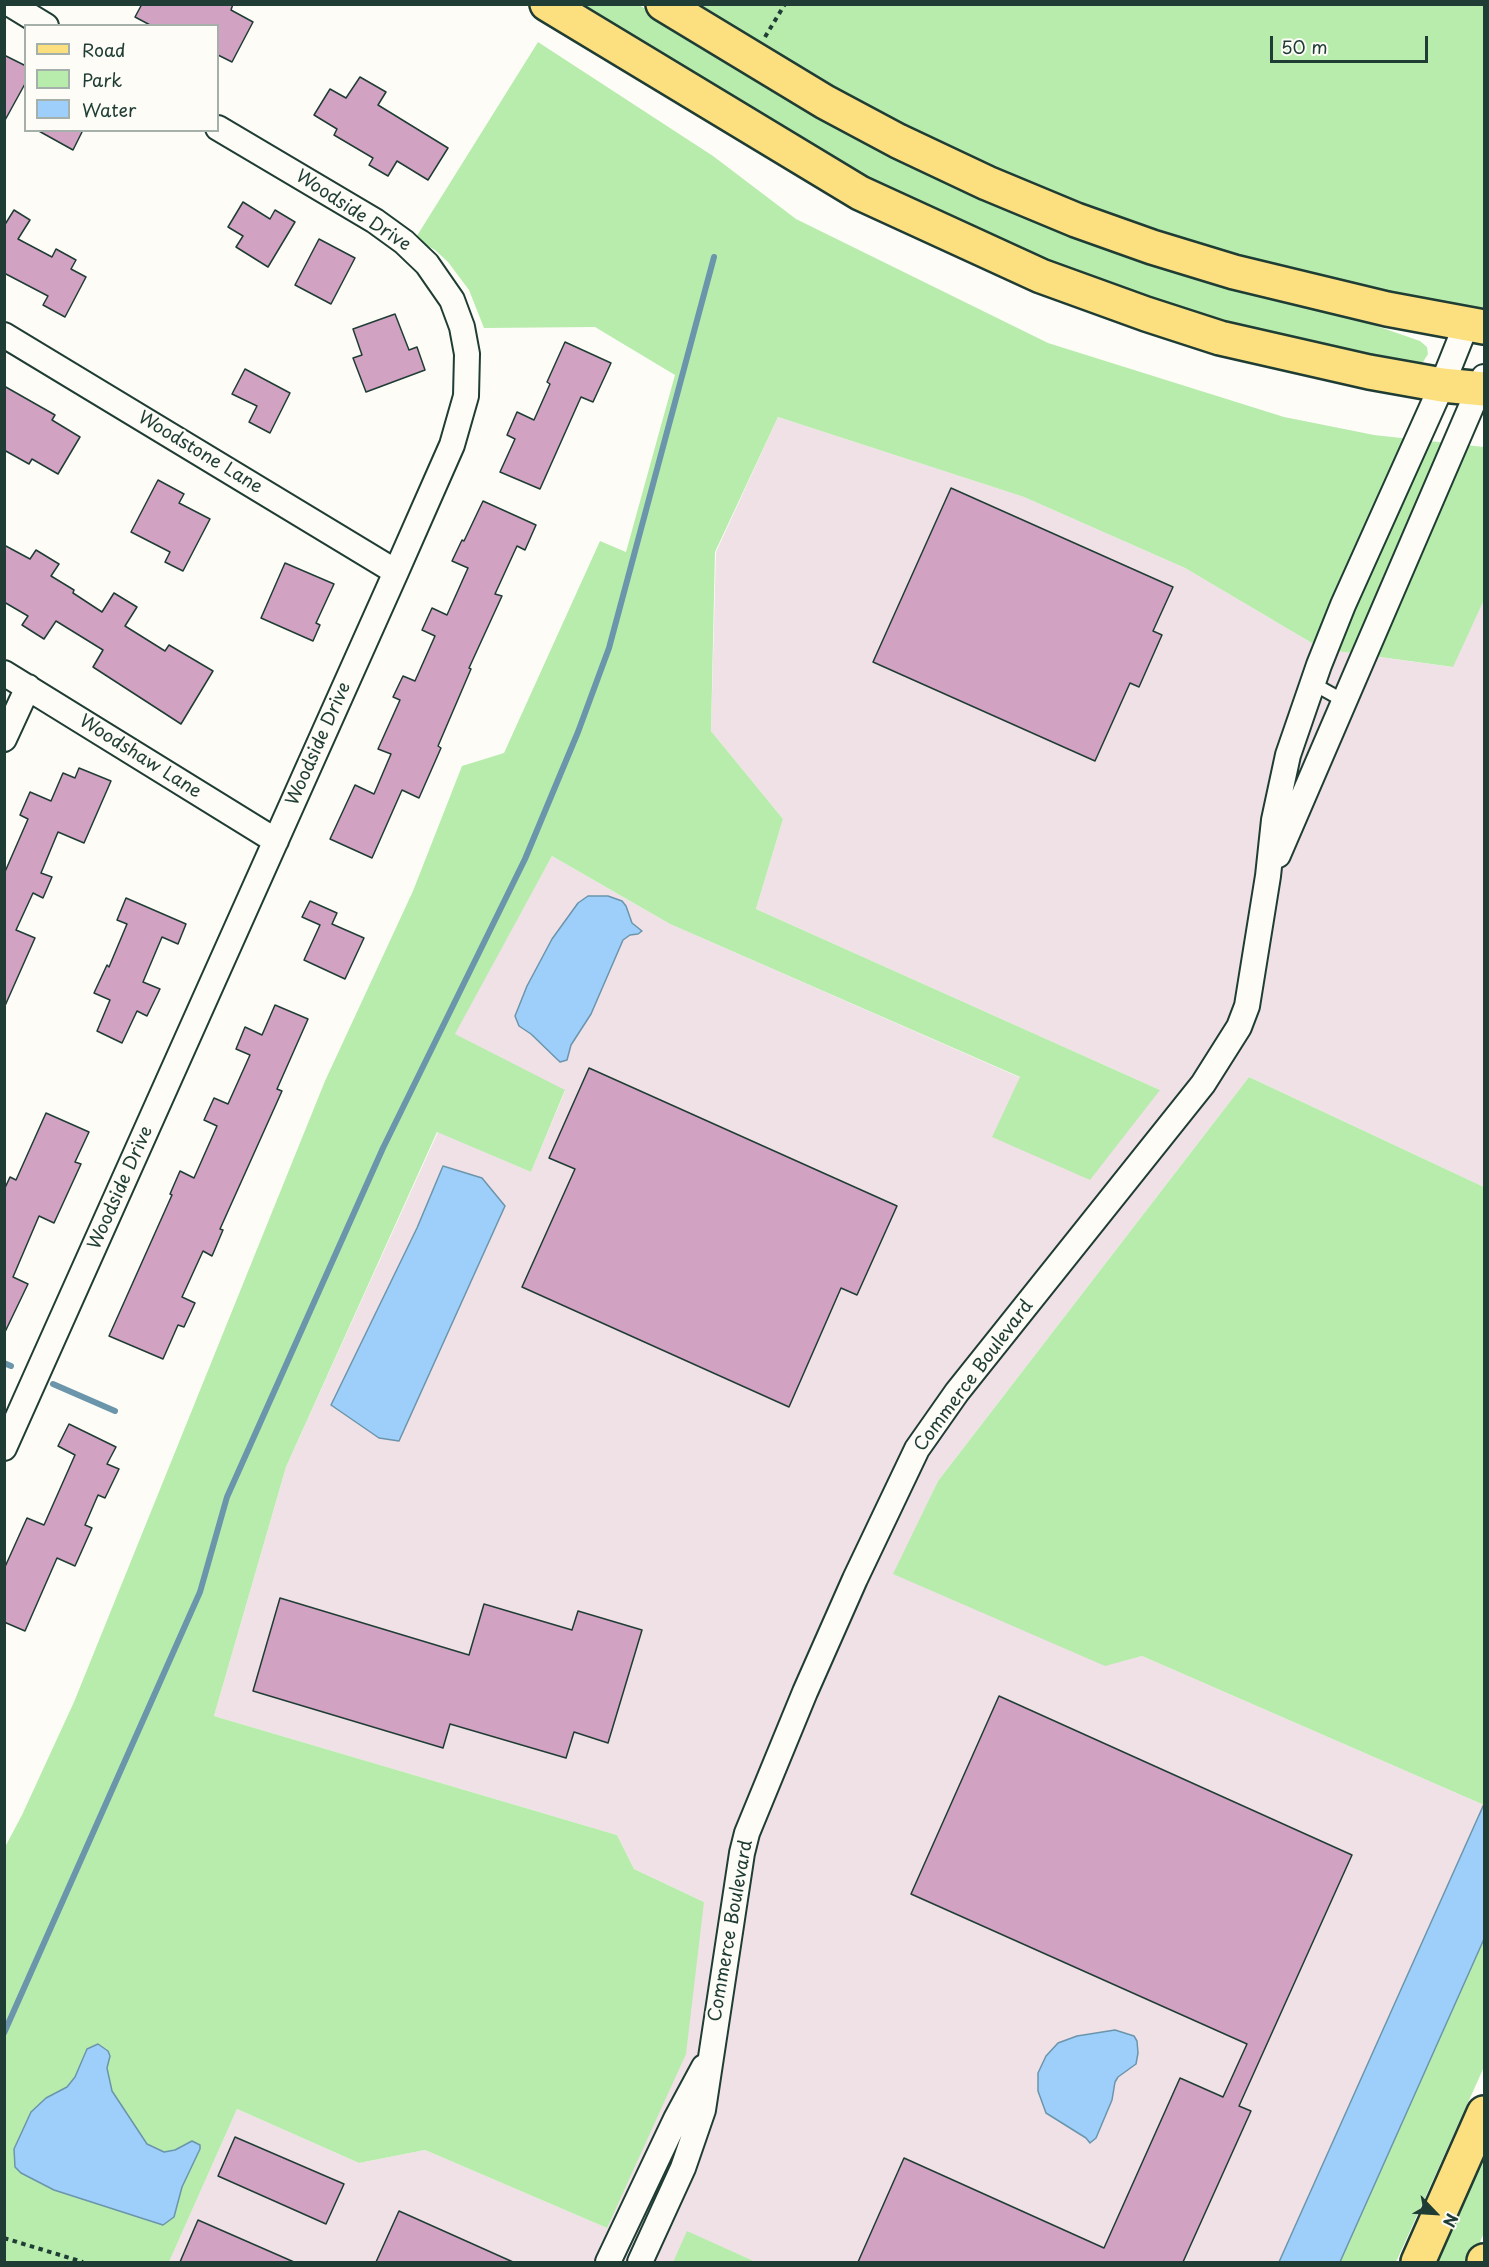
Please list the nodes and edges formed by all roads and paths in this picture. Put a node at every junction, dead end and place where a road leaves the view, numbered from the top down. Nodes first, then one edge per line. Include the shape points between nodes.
1 (10, 4) edge
2 (547, 4) edge
3 (663, 4) edge
4 (785, 4) edge
5 (43, 24) edge
6 (752, 58) junction
7 (219, 129) edge
8 (1475, 326) edge
9 (4, 335) edge
10 (1442, 385) junction
11 (1483, 385) edge
12 (396, 572) junction
13 (4, 673) edge
14 (1312, 683) junction
15 (28, 687) junction
16 (1344, 701) junction
17 (4, 740) edge
18 (276, 841) junction
19 (1268, 876) junction
20 (4, 1448) edge
21 (711, 2054) junction
22 (1485, 2113) edge
23 (4, 2238) edge
24 (83, 2262) edge
25 (608, 2262) edge
26 (640, 2262) edge
27 (1418, 2262) edge

1 - 5 street
2 - 10 main road via 860,193 1041,276 1220,338
3 - 6 main road
4 - 6 path
6 - 8 main road via 898,141 1076,220 1234,272
7 - 12 street, Woodside Drive via 404,242 436,276 457,314 468,365 462,414
8 - 10 street
9 - 12 street, Woodstone Lane
10 - 11 main road
10 - 14 street
11 - 16 street
12 - 18 street, Woodside Drive
13 - 15 street, Woodshaw Lane
14 - 16 lane
14 - 19 street via 1283,775
15 - 17 street
15 - 18 street, Woodshaw Lane
16 - 19 street
18 - 20 street, Woodside Drive
19 - 21 street, Commerce Boulevard via 1247,1006 1235,1036 1203,1084 957,1392 908,1467 808,1685 747,1833
21 - 25 street, Commerce Boulevard
21 - 26 street, Commerce Boulevard via 703,2110 695,2135
22 - 27 main road
23 - 24 path

